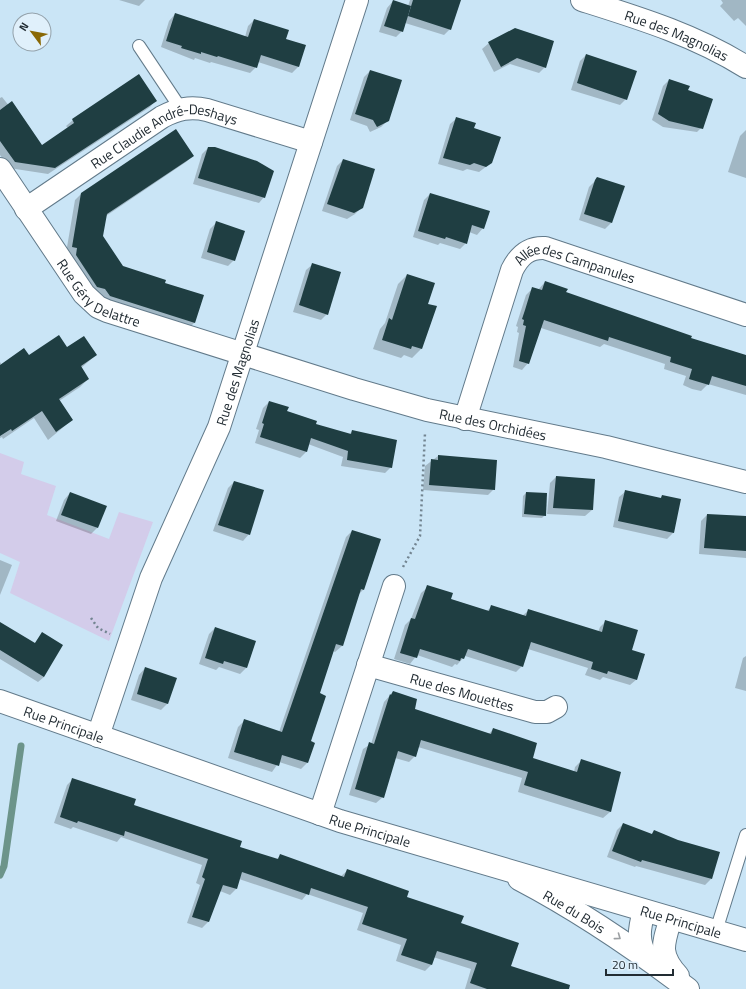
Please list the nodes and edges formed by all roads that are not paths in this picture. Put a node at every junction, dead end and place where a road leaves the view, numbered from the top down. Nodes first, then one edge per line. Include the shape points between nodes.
1 (357, 0) edge
2 (582, 0) edge
3 (139, 46) dead end
4 (746, 67) edge
5 (181, 108) junction
6 (312, 142) junction
7 (0, 170) edge
8 (26, 209) junction
9 (746, 315) edge
10 (244, 355) junction
11 (465, 419) junction
12 (746, 482) edge
13 (394, 586) road end
14 (368, 665) junction
15 (0, 701) edge
16 (556, 707) dead end
17 (98, 736) junction
18 (320, 814) junction
19 (746, 835) edge
20 (499, 868) junction
21 (644, 911) junction
22 (671, 918) junction
23 (716, 931) junction
24 (746, 940) edge
25 (647, 958) junction
26 (688, 989) edge

1 - 6 street, Rue des Magnolias
2 - 4 street, Rue des Magnolias via 678,32 708,45
3 - 5 lane
5 - 6 street, Rue Claudie André-Deshays via 197,107
5 - 8 street, Rue Claudie André-Deshays via 162,117
6 - 10 street, Rue des Magnolias
7 - 8 street, Rue Géry Delattre
8 - 10 street, Rue Géry Delattre via 84,294 98,307
9 - 11 street, Allée des Campanules via 544,248 532,250 520,257 512,270
10 - 11 street, Rue des Orchidées
10 - 17 street, Rue des Magnolias via 213,443 151,578
11 - 12 street, Rue des Orchidées via 575,440
13 - 14 street
14 - 16 street, Rue des Mouettes via 535,712 547,712
14 - 18 street
15 - 17 street, Rue Principale
17 - 18 street, Rue Principale
18 - 20 street, Rue Principale
19 - 23 lane
20 - 21 street, Rue Principale
20 -> 25 street, Rue du Bois via 572,907
21 - 22 street, Rue Principale
21 - 25 street via 639,936
22 - 23 street, Rue Principale
22 - 26 street, Rue du Bois via 663,944 664,956
23 - 24 street, Rue Principale
25 - 26 street, Rue du Bois

